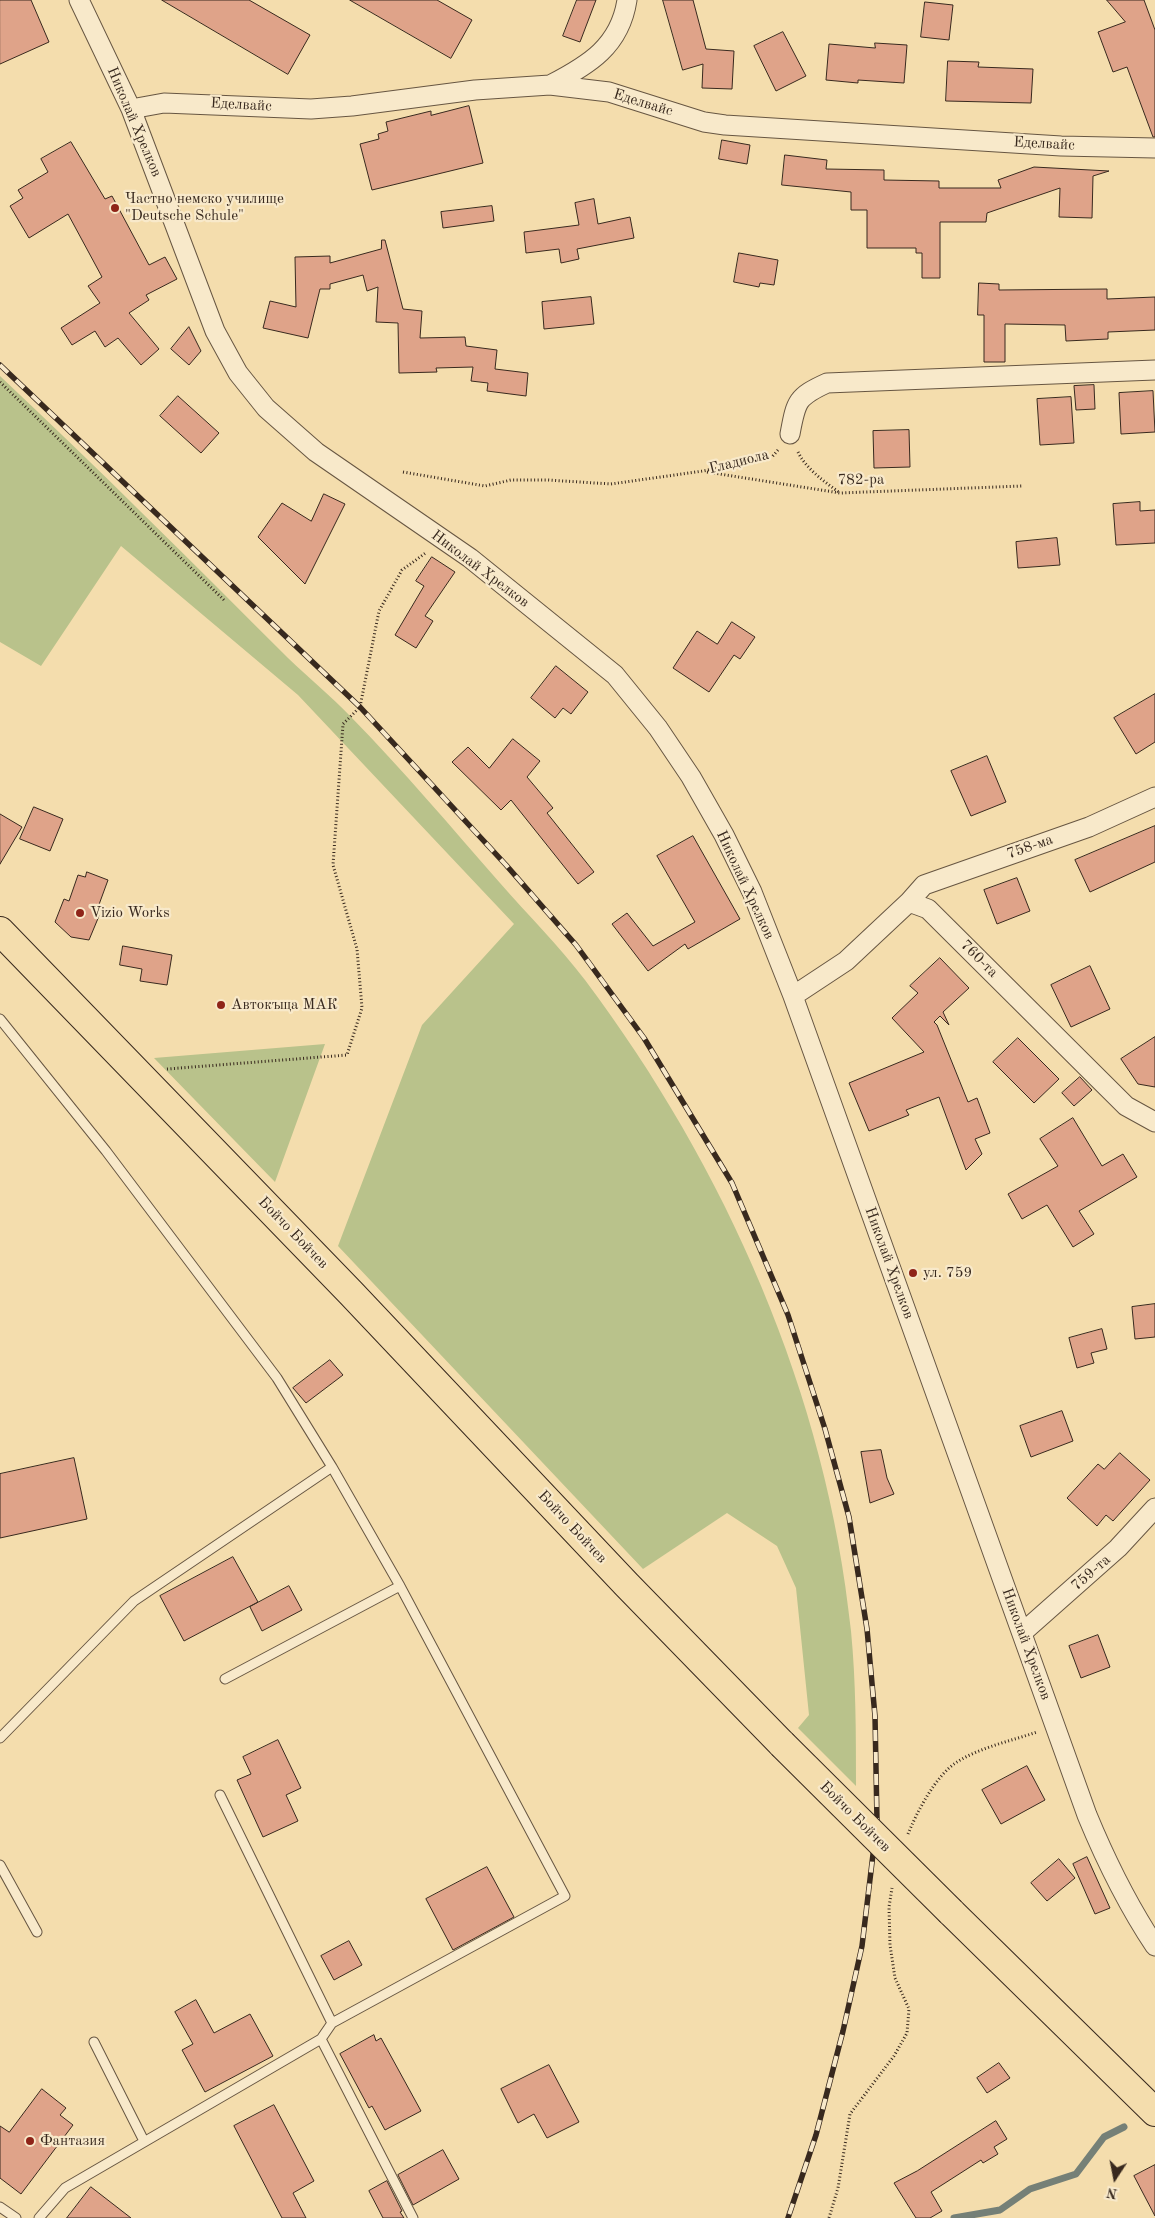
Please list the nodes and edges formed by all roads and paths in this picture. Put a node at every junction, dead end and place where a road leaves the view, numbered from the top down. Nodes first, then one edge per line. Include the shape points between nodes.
1 (79, 0) edge
2 (627, 0) edge
3 (550, 85) junction
4 (131, 109) junction
5 (1155, 148) edge
6 (1155, 370) edge
7 (0, 382) edge
8 (790, 434) junction
9 (703, 471) junction
10 (404, 472) dead end
11 (1022, 486) dead end
12 (840, 493) junction
13 (429, 551) dead end
14 (225, 600) dead end
15 (1155, 797) edge
16 (909, 902) junction
17 (0, 931) edge
18 (793, 996) junction
19 (0, 1019) edge
20 (165, 1069) dead end
21 (1155, 1122) edge
22 (332, 1467) junction
23 (1155, 1508) edge
24 (400, 1586) junction
25 (1022, 1633) junction
26 (225, 1679) dead end
27 (1055, 1725) junction
28 (0, 1738) edge
29 (220, 1795) dead end
30 (906, 1841) dead end
31 (0, 1865) edge
32 (892, 1887) dead end
33 (37, 1932) dead end
34 (1155, 1946) edge
35 (332, 2023) junction
36 (321, 2039) junction
37 (94, 2042) dead end
38 (1155, 2112) edge
39 (144, 2141) junction
40 (0, 2207) edge
41 (16, 2218) edge
42 (39, 2218) edge
43 (413, 2218) edge
44 (829, 2218) edge

1 - 4 street, Николай Хрелков
2 - 3 street via 624,18 610,43 576,72
3 - 4 street, Еделвайс via 475,90 311,109 164,102
3 - 5 street, Еделвайс via 609,92 704,122 725,125 1061,146
4 - 18 street, Николай Хрелков via 215,330 246,384 266,408 316,452 470,558 615,675 658,728 724,835 752,892
6 - 8 street via 827,382 807,392 795,406
7 - 14 path
8 - 9 path, Гладиола via 772,457
8 - 12 path via 801,458
9 - 10 path, Гладиола via 611,484 511,480 485,486
9 - 12 path, 782-ра
11 - 12 path, 782-ра
13 - 20 path via 402,570 379,611 360,707 343,724 333,865 357,949 362,1008 347,1055
15 - 16 street, 758-ма via 1089,827 924,885
16 - 18 street via 846,961
16 - 21 street, 760-та via 928,909 1126,1106
17 - 38 highway, Бойчо Бойчев, bridge via 344,1285 782,1744
18 - 25 street, Николай Хрелков
19 - 22 lane via 106,1151 277,1378
22 - 24 lane
22 - 28 lane via 134,1601
23 - 25 street, 759-та via 1118,1548
24 - 26 lane
24 - 35 lane via 565,1896
25 - 27 street, Николай Хрелков
27 - 30 path via 956,1762 938,1781 915,1815
27 - 34 street, Николай Хрелков via 1103,1854
29 - 35 lane
31 - 33 lane
32 - 44 path via 890,1944 895,1978 909,2009 907,2033 894,2056 850,2114 838,2188
35 - 36 lane
36 - 39 lane
36 - 43 lane
37 - 39 lane
39 - 42 lane via 66,2188
40 - 41 lane

